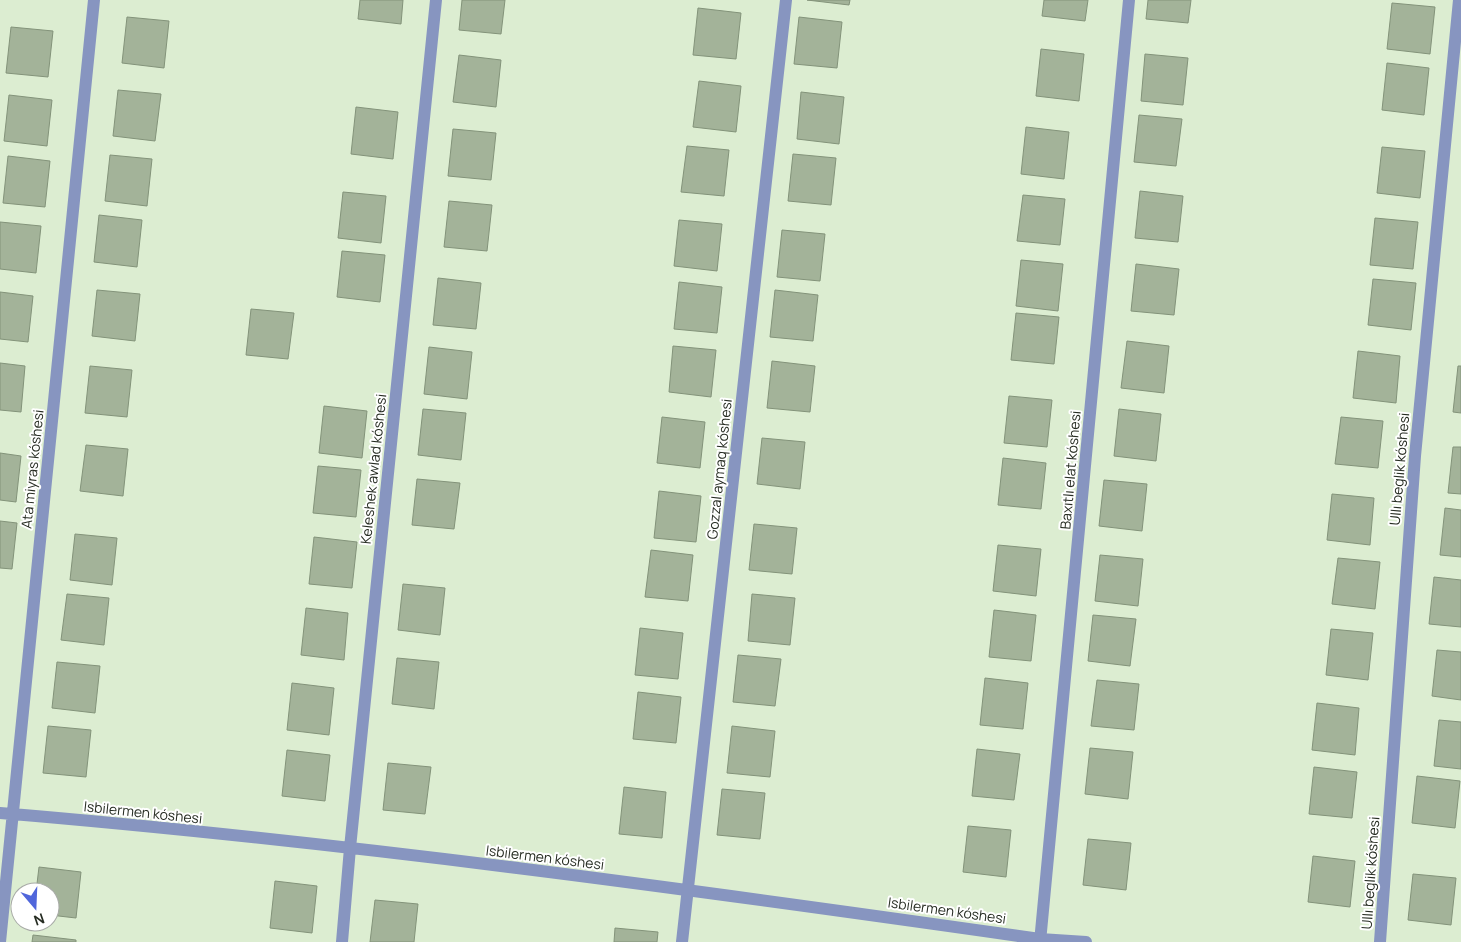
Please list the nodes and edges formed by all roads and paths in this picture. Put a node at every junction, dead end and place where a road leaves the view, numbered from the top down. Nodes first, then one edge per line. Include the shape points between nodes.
1 (94, 0) edge
2 (436, 0) edge
3 (786, 0) edge
4 (1129, 0) edge
5 (1459, 0) edge
6 (6, 814) edge
7 (350, 848) junction
8 (688, 889) junction
9 (1040, 940) edge
10 (0, 942) edge
11 (342, 942) edge
12 (682, 942) edge
13 (1086, 942) edge
14 (1380, 942) edge

1 - 6 street, Ata miyras kóshesi
2 - 7 street, Keleshek awlad kóshesi
3 - 8 street, Gozzal aymaq kóshesi
4 - 9 street, Baxıtlı elat kóshesi
5 - 14 street, Ullı beglik kóshesi via 1415,456
6 - 7 street, Isbilermen kóshesi
6 - 10 street, Ata miyras kóshesi
7 - 8 street, Isbilermen kóshesi
7 - 11 street, Keleshek awlad kóshesi
8 - 9 street, Isbilermen kóshesi
8 - 12 street, Gozzal aymaq kóshesi
9 - 13 street, Isbilermen kóshesi

